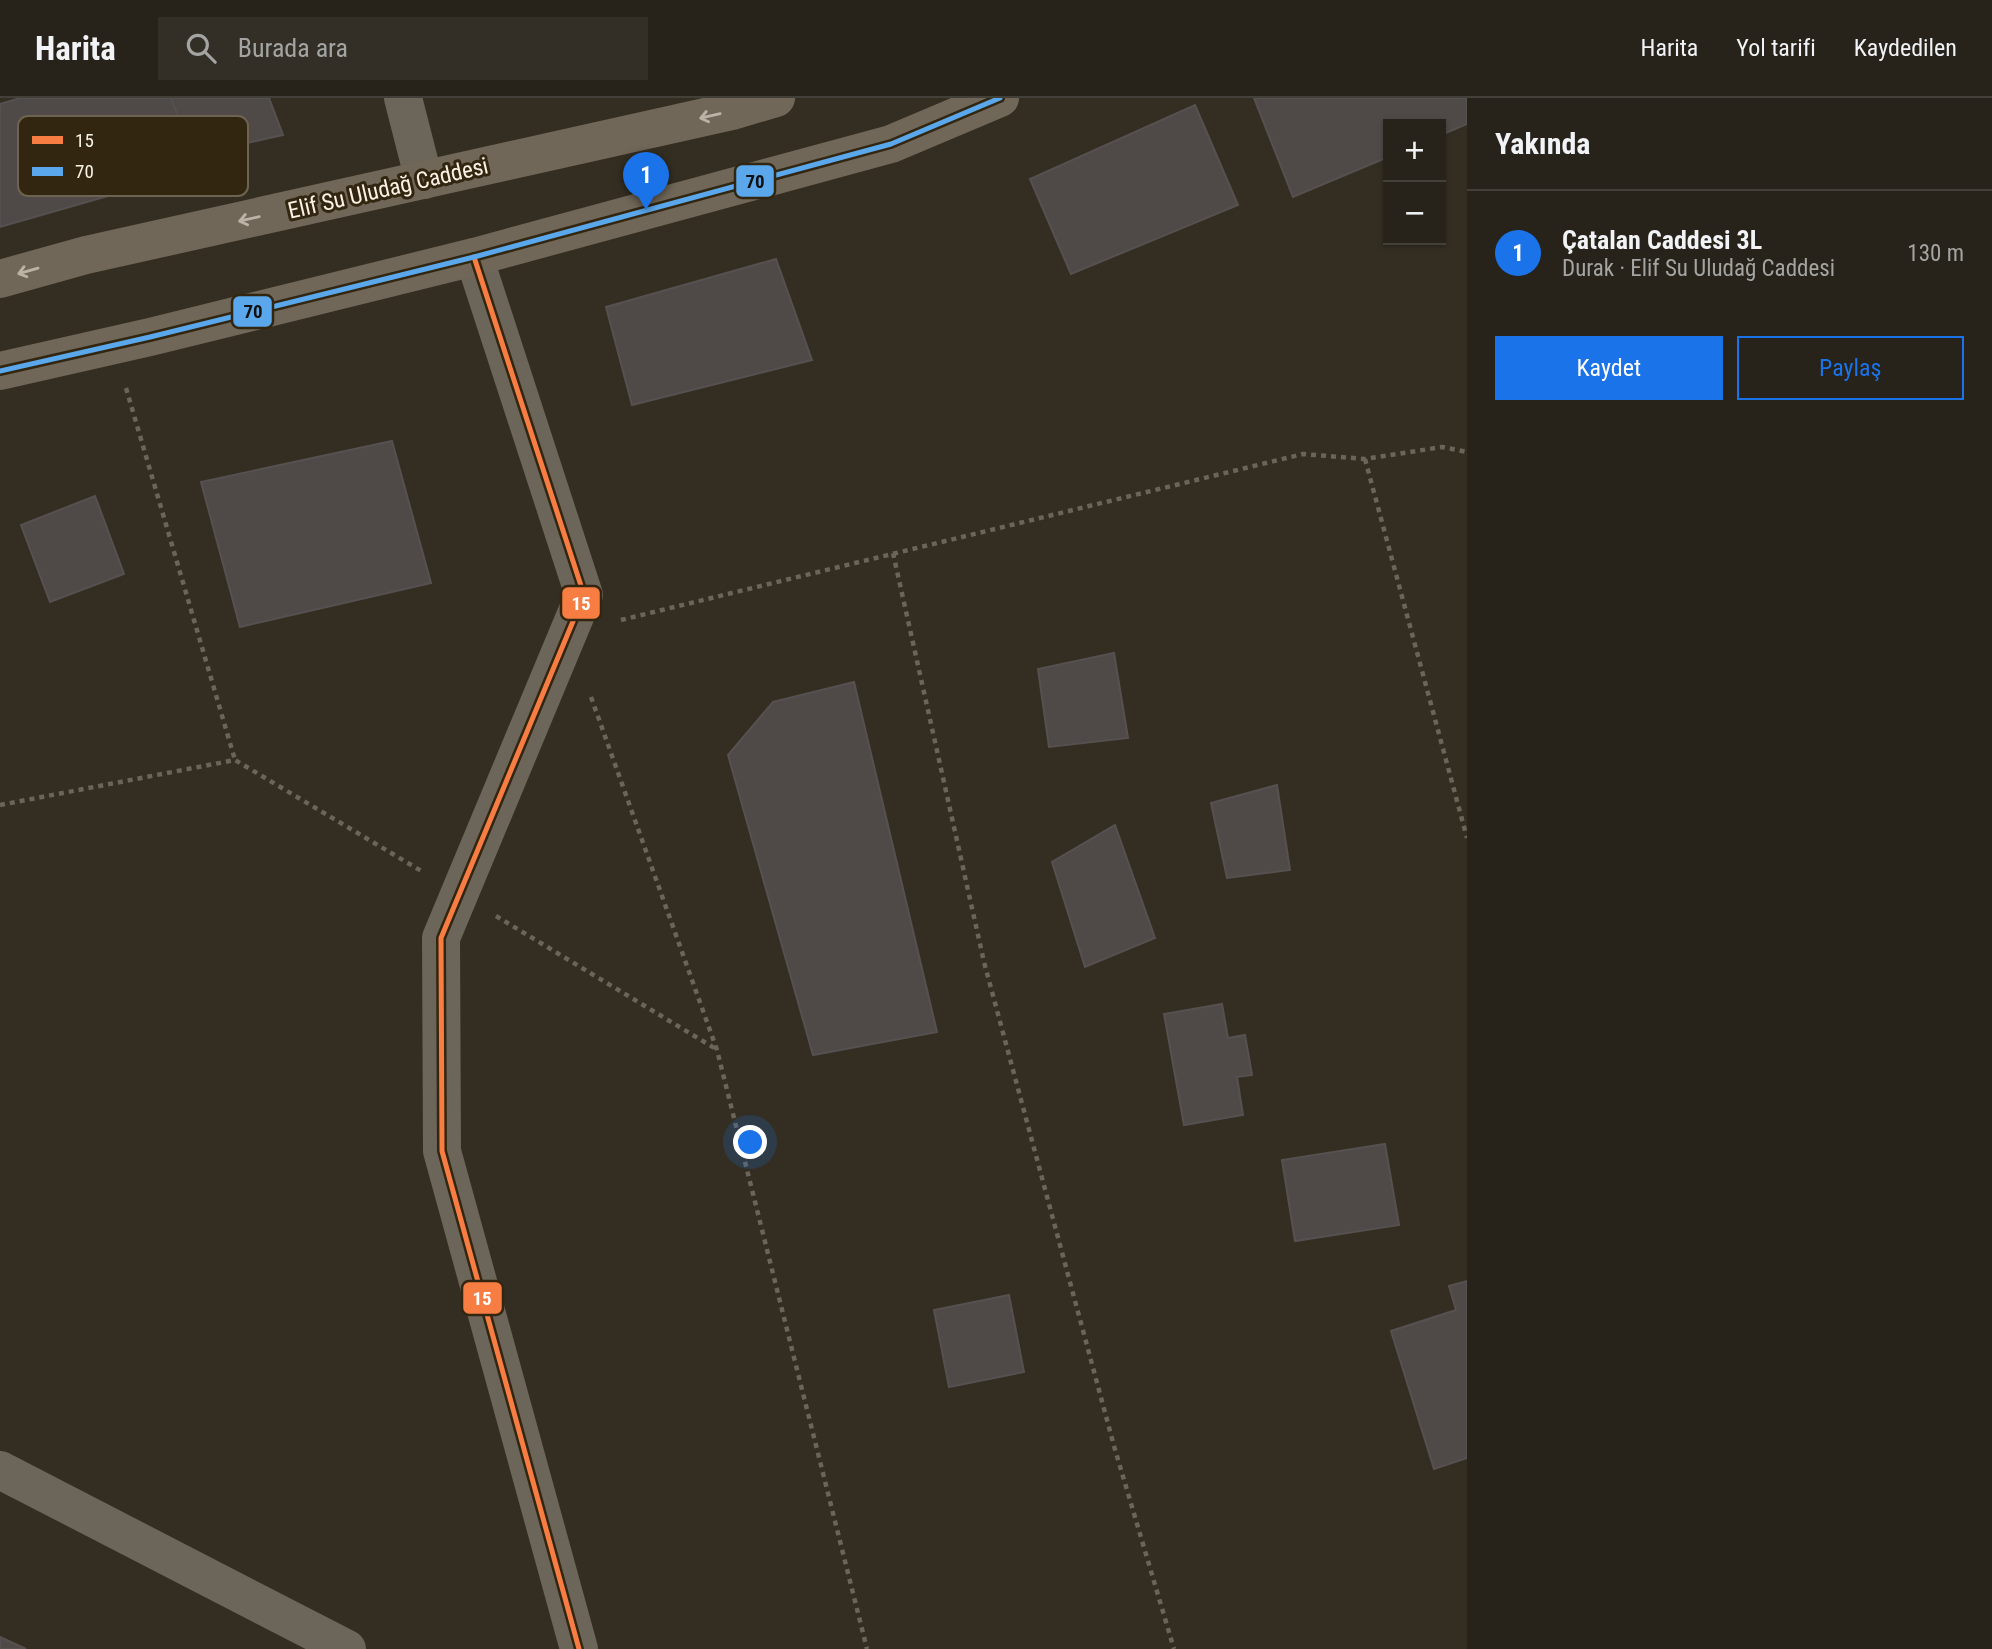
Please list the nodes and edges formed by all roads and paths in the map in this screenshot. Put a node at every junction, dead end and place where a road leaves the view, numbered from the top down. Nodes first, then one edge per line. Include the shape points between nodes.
1 (403, 98) edge
2 (776, 98) edge
3 (1000, 98) edge
4 (424, 180) junction
5 (474, 257) junction
6 (0, 279) edge
7 (114, 346) junction
8 (0, 371) edge
9 (1467, 452) edge
10 (1365, 459) junction
11 (894, 553) junction
12 (568, 633) junction
13 (235, 760) junction
14 (0, 805) edge
15 (1467, 838) edge
16 (459, 894) junction
17 (717, 1050) junction
18 (0, 1470) edge
19 (346, 1649) edge
20 (579, 1649) edge
21 (867, 1649) edge
22 (1174, 1649) edge

1 - 4 street
2 -> 4 main road, Elif Su Uludağ Caddesi
3 - 5 main road via 891,144
4 -> 6 main road, Elif Su Uludağ Caddesi via 86,255
5 - 7 main road
5 - 12 street via 584,595
7 - 8 main road
7 - 13 path
9 - 10 path via 1442,447
10 - 11 path via 1303,454
10 - 15 path
11 - 12 path
11 - 22 path via 984,962 1114,1446
12 - 16 street
12 - 17 path
13 - 14 path
13 - 16 path
16 - 17 path
16 - 20 street via 441,937 442,1151
17 - 21 path
18 - 19 street

